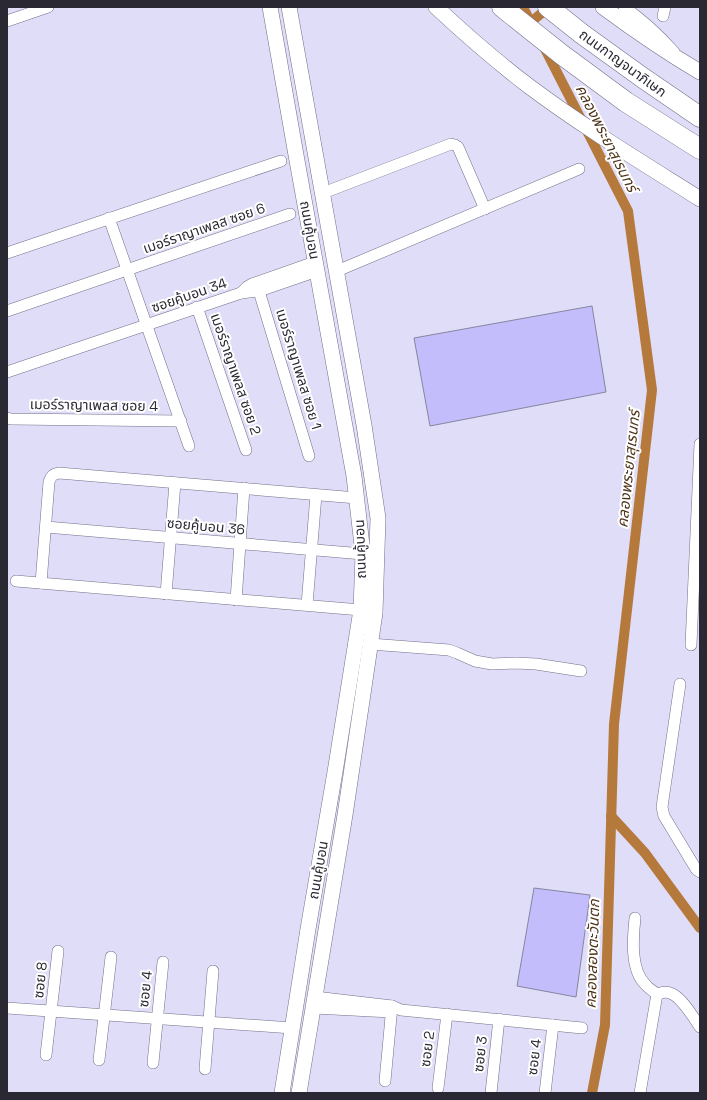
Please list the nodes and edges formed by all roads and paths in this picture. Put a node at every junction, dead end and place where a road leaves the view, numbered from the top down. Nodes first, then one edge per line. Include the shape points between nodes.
1 (48, 7) edge
2 (270, 7) edge
3 (289, 7) edge
4 (436, 7) edge
5 (502, 7) edge
6 (548, 7) edge
7 (603, 7) edge
8 (624, 7) edge
9 (7, 21) edge
10 (681, 61) junction
11 (700, 72) edge
12 (700, 117) edge
13 (700, 149) edge
14 (281, 160) dead end
15 (580, 169) dead end
16 (323, 193) junction
17 (700, 199) edge
18 (486, 209) junction
19 (290, 214) dead end
20 (109, 218) junction
21 (7, 254) edge
22 (316, 266) junction
23 (127, 270) junction
24 (337, 271) junction
25 (259, 291) junction
26 (241, 293) junction
27 (197, 308) junction
28 (7, 311) edge
29 (146, 325) junction
30 (7, 372) edge
31 (7, 418) edge
32 (181, 421) junction
33 (700, 444) edge
34 (189, 446) dead end
35 (246, 450) dead end
36 (309, 456) dead end
37 (175, 483) junction
38 (244, 488) junction
39 (316, 494) junction
40 (357, 498) junction
41 (46, 527) junction
42 (171, 538) junction
43 (240, 544) junction
44 (312, 550) junction
45 (363, 554) junction
46 (697, 577) edge
47 (16, 581) dead end
48 (41, 583) junction
49 (166, 594) junction
50 (236, 600) junction
51 (307, 605) junction
52 (360, 610) junction
53 (370, 644) junction
54 (691, 645) dead end
55 (581, 671) dead end
56 (680, 684) dead end
57 (338, 752) junction
58 (354, 755) junction
59 (700, 872) edge
60 (635, 918) dead end
61 (58, 952) dead end
62 (111, 957) dead end
63 (163, 962) dead end
64 (214, 972) dead end
65 (657, 994) junction
66 (314, 1002) junction
67 (7, 1008) edge
68 (395, 1009) junction
69 (52, 1011) junction
70 (447, 1014) junction
71 (104, 1015) junction
72 (157, 1019) junction
73 (499, 1019) junction
74 (209, 1023) junction
75 (553, 1025) junction
76 (700, 1027) edge
77 (292, 1028) junction
78 (582, 1028) dead end
79 (46, 1056) dead end
80 (99, 1060) dead end
81 (153, 1063) dead end
82 (205, 1069) dead end
83 (385, 1081) dead end
84 (438, 1088) dead end
85 (282, 1093) edge
86 (300, 1093) edge
87 (491, 1093) edge
88 (545, 1093) edge
89 (640, 1093) edge

1 - 9 street
2 - 22 main road, ถนนคู้บอน
3 - 16 main road, ถนนคู้บอน
4 - 17 main road via 530,87
5 - 13 highway, ถนนกาญจนาภิเษก via 626,102
6 - 12 highway, ถนนกาญจนาภิเษก
7 - 10 main road
8 - 10 street via 655,31
10 - 11 main road
14 - 20 street
15 - 18 street
16 - 18 street via 451,144 458,147
16 - 24 main road, ถนนคู้บอน
18 - 24 street
19 - 23 street, เมอร์ราญาเพลส ซอย 6
20 - 21 street
20 - 23 street
22 - 25 street, ซอยคู้บอน 34
22 - 26 street, ซอยคู้บอน 34 via 252,284
22 - 40 main road, ถนนคู้บอน
23 - 28 street, เมอร์ราญาเพลส ซอย 6
23 - 29 street
24 - 53 main road, ถนนคู้บอน via 378,518 375,613
25 - 26 street, ซอยคู้บอน 34
25 - 36 street, เมอร์ราญาเพลส ซอย 1
26 - 27 street, ซอยคู้บอน 34
27 - 29 street, ซอยคู้บอน 34
27 - 35 street, เมอร์ราญาเพลส ซอย 2
29 - 30 street, ซอยคู้บอน 34
29 - 32 street
31 - 32 street, เมอร์ราญาเพลส ซอย 4
32 - 34 street
33 - 46 street
37 - 38 street
37 - 41 street via 54,474 49,482
37 - 42 street
38 - 39 street
38 - 43 street
39 - 40 street
39 - 44 street
40 - 45 main road, ถนนคู้บอน
41 - 42 street, ซอยคู้บอน 36
41 - 48 street
42 - 43 street, ซอยคู้บอน 36
42 - 49 street
43 - 44 street, ซอยคู้บอน 36
43 - 50 street
44 - 45 street, ซอยคู้บอน 36
44 - 51 street
45 - 52 main road, ถนนคู้บอน
46 - 54 street
47 - 48 street
48 - 49 street
49 - 50 street
50 - 51 street
51 - 52 street
52 - 57 main road, ถนนคู้บอน
53 - 55 street via 449,650 474,661 492,664 536,664
53 - 58 main road, ถนนคู้บอน
56 - 59 street via 662,807 664,816
57 - 58 main road
57 - 77 main road, ถนนคู้บอน
58 - 66 main road, ถนนคู้บอน
60 - 65 street via 633,935 637,972 644,984
61 - 69 street, ซอย 8
62 - 71 street
63 - 72 street, ซอย 4
64 - 74 street
65 - 76 street via 669,992 675,996
65 - 89 street
66 - 68 street
66 - 86 main road, ถนนคู้บอน
67 - 69 street
68 - 70 street
68 - 83 street
69 - 71 street
69 - 79 street, ซอย 8
70 - 73 street
70 - 84 street, ซอย 2
71 - 72 street
71 - 80 street
72 - 74 street
72 - 81 street
73 - 75 street
73 - 87 street, ซอย 3
74 - 77 street
74 - 82 street
75 - 78 street
75 - 88 street, ซอย 4
77 - 85 main road, ถนนคู้บอน

